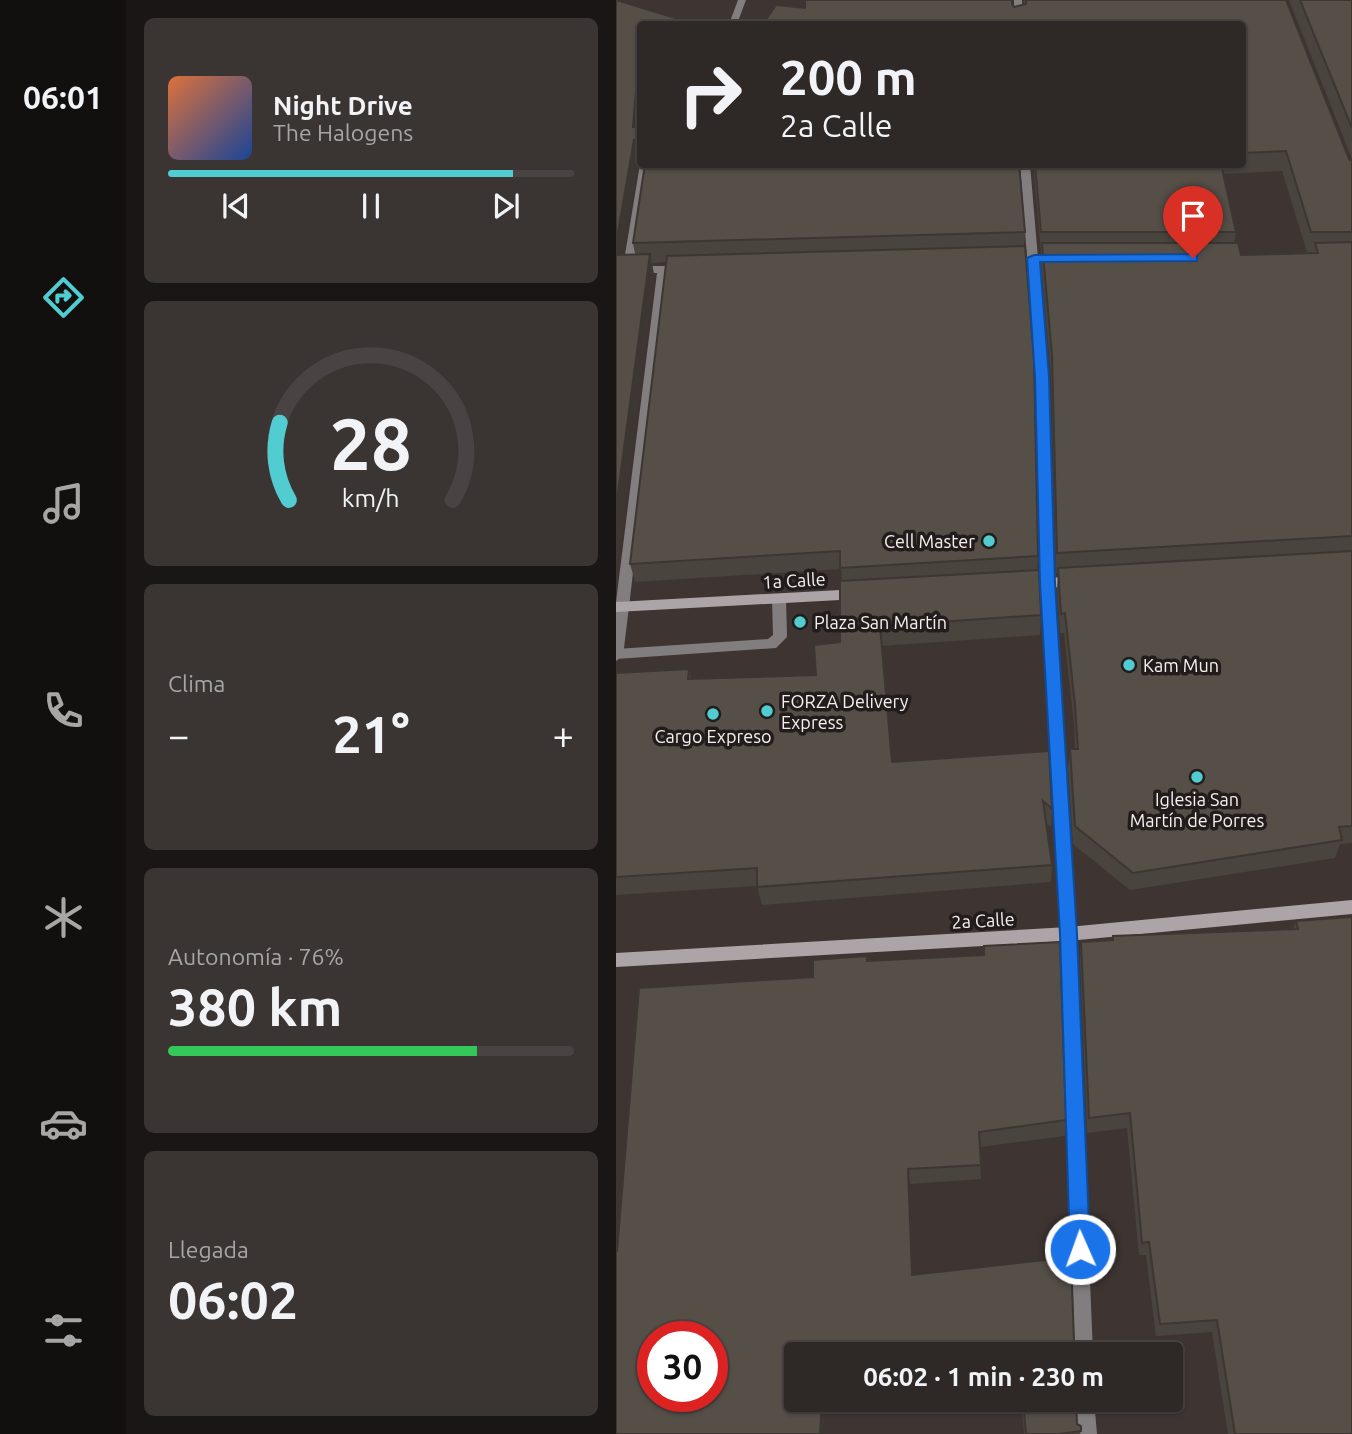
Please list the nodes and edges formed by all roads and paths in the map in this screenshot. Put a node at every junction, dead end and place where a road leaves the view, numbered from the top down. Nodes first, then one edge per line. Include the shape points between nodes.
1 (742, 0) edge
2 (1018, 0) edge
3 (734, 21) edge
4 (1019, 21) edge
5 (644, 168) edge
6 (1025, 168) edge
7 (704, 268) edge
8 (663, 269) junction
9 (622, 270) edge
10 (1089, 580) edge
11 (1047, 583) junction
12 (1007, 585) edge
13 (873, 593) edge
14 (779, 598) junction
15 (619, 607) edge
16 (616, 655) edge
17 (1352, 907) edge
18 (1068, 934) junction
19 (616, 960) edge
20 (1084, 1342) edge
21 (1086, 1412) edge
22 (1087, 1434) edge

1 - 3 street
2 - 4 street
5 - 9 street
6 - 11 street via 1042,377
7 - 8 street
8 - 9 street
8 - 15 street
10 - 11 main road
11 - 12 main road
11 - 18 street
13 - 14 main road, 1a Calle
14 - 15 main road, 1a Calle
14 - 16 street via 780,637 771,644
15 - 16 street
17 - 18 main road, 2a Calle
18 - 19 main road, 2a Calle
18 - 20 street
21 - 22 street

